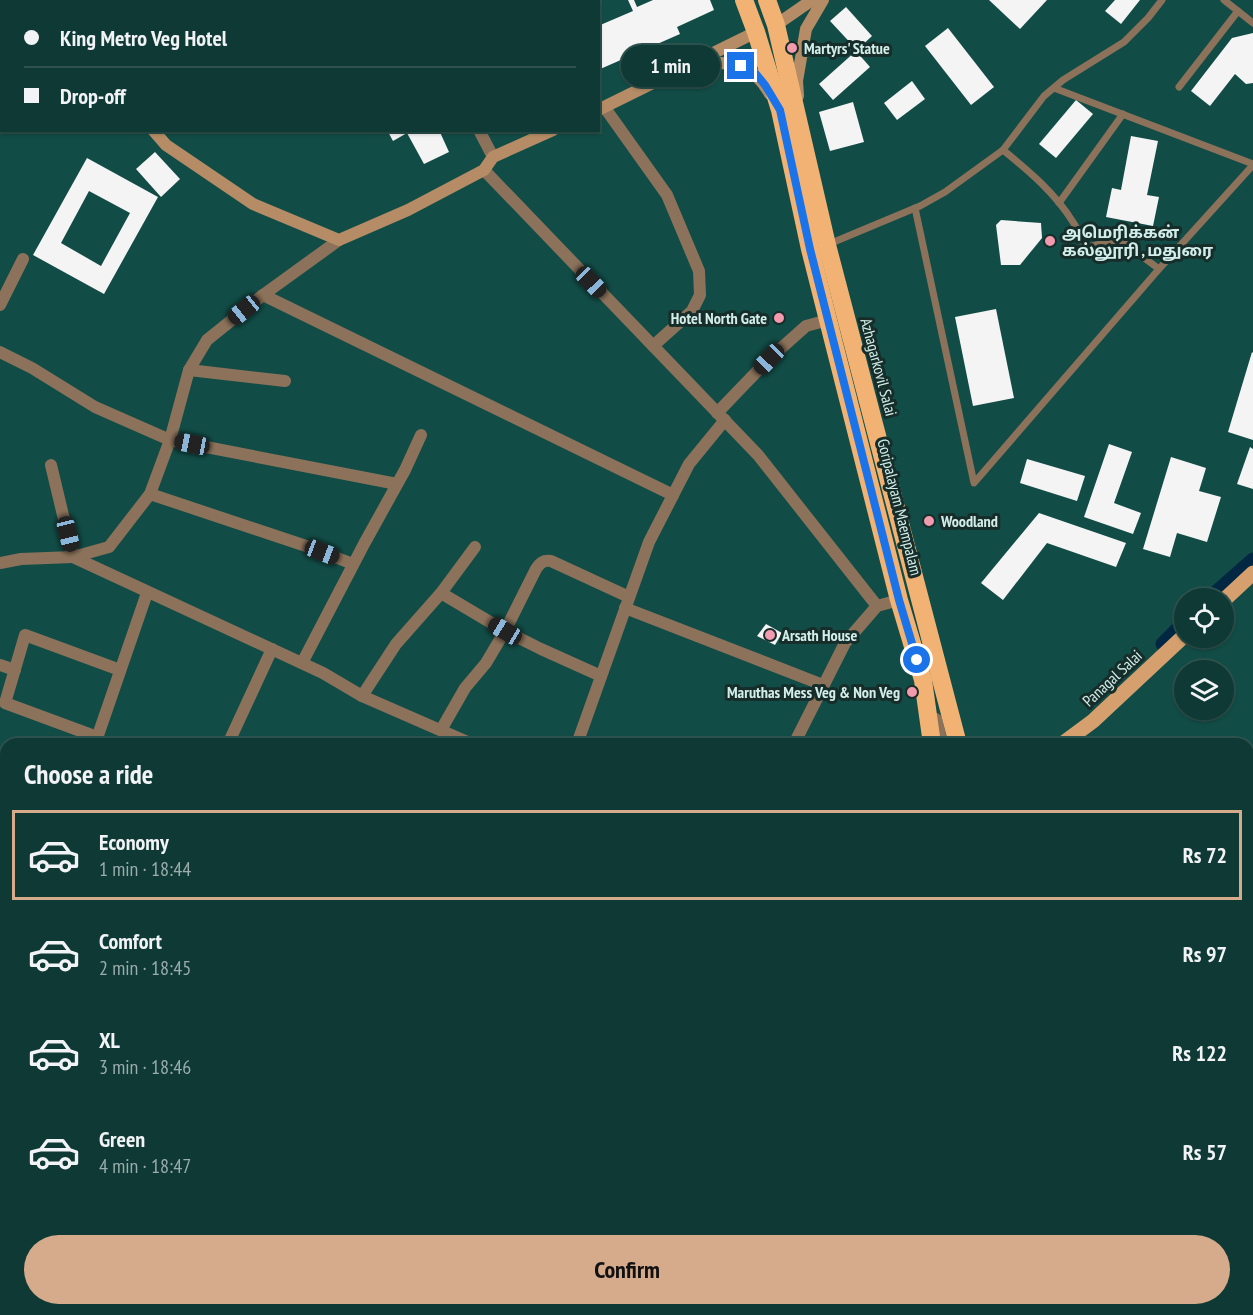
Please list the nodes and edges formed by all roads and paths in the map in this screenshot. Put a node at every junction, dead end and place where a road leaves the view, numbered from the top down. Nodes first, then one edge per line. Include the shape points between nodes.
1 (744, 0) edge
2 (752, 0) edge
3 (767, 0) edge
4 (812, 0) edge
5 (823, 0) edge
6 (1162, 0) edge
7 (1224, 0) edge
8 (1238, 11) junction
9 (1253, 23) edge
10 (776, 25) junction
11 (756, 32) junction
12 (695, 62) junction
13 (1179, 87) dead end
14 (1053, 88) junction
15 (602, 109) edge
16 (780, 110) junction
17 (1123, 114) junction
18 (798, 120) junction
19 (155, 132) edge
20 (480, 132) edge
21 (549, 132) edge
22 (1004, 150) junction
23 (493, 157) junction
24 (1253, 164) edge
25 (484, 170) junction
26 (1059, 203) junction
27 (915, 208) junction
28 (339, 240) junction
29 (827, 245) junction
30 (22, 259) dead end
31 (1159, 269) junction
32 (263, 295) junction
33 (0, 304) edge
34 (828, 320) junction
35 (653, 346) junction
36 (0, 352) edge
37 (189, 370) junction
38 (285, 381) dead end
39 (721, 416) junction
40 (422, 435) dead end
41 (170, 440) junction
42 (51, 465) dead end
43 (397, 484) junction
44 (150, 494) junction
45 (673, 495) junction
46 (475, 547) dead end
47 (73, 557) junction
48 (0, 563) edge
49 (353, 564) junction
50 (1253, 573) edge
51 (1234, 591) edge
52 (147, 593) junction
53 (441, 593) junction
54 (899, 600) junction
55 (627, 602) junction
56 (877, 606) junction
57 (505, 631) junction
58 (1174, 645) edge
59 (272, 649) junction
60 (302, 663) junction
61 (0, 665) edge
62 (15, 670) junction
63 (120, 670) junction
64 (601, 676) junction
65 (823, 685) junction
66 (362, 696) junction
67 (441, 730) junction
68 (956, 737) edge
69 (89, 738) edge
70 (97, 738) edge
71 (231, 738) edge
72 (459, 738) edge
73 (579, 738) edge
74 (797, 738) edge
75 (931, 738) edge
76 (940, 738) edge
77 (1070, 738) edge

1 - 11 highway
2 - 76 street, Goripalayam Maempalam
3 - 10 highway, Azhagarkovil Salai
4 - 10 main road
5 - 18 main road via 806,29 797,81
6 - 14 lane via 1124,42
7 - 8 lane
8 - 9 lane
8 - 13 lane
10 - 18 highway, Azhagarkovil Salai
11 - 12 main road
11 - 16 highway
12 - 15 main road
12 - 16 main road via 727,63 756,74
14 - 17 lane
14 - 22 lane
15 - 35 street via 667,195 699,271 700,295 692,311
16 - 34 highway
17 - 24 lane
17 - 26 lane
18 - 29 highway, Azhagarkovil Salai
19 - 28 main road via 166,145 253,204
20 - 23 street
21 - 23 main road
22 - 26 lane
22 - 27 lane
23 - 25 main road
24 - 31 lane
25 - 28 main road
25 - 35 street
26 - 31 lane via 1074,223 1084,248 1119,239
27 - 29 lane
27 - 31 lane via 974,483
28 - 32 street
29 - 68 highway, Azhagarkovil Salai
30 - 33 street
32 - 37 street via 207,340
32 - 45 street
34 - 39 street via 806,326 769,359
34 - 54 highway
35 - 39 street
36 - 41 street via 95,407
37 - 38 street
37 - 41 street
39 - 45 street
39 - 56 street via 758,454
40 - 43 street
41 - 43 street
41 - 44 street
42 - 47 street
43 - 49 street
44 - 47 street via 109,547
44 - 49 street
45 - 55 street via 649,542
46 - 53 street
47 - 48 street
47 - 52 street
49 - 60 street
50 - 51 main road
52 - 59 street
52 - 63 street
53 - 57 street
53 - 66 street via 396,644
54 - 56 street
54 - 75 highway via 923,680
55 - 57 street via 546,560 536,569
55 - 64 street
55 - 65 street
56 - 65 street via 845,643
57 - 64 street
57 - 67 street
58 - 77 main road, Panagal Salai
59 - 60 street
59 - 71 street
60 - 66 street
61 - 62 street
62 - 63 street via 25,635
62 - 69 street via 4,702
63 - 70 street
64 - 73 street
65 - 74 street
66 - 67 street
67 - 72 street

